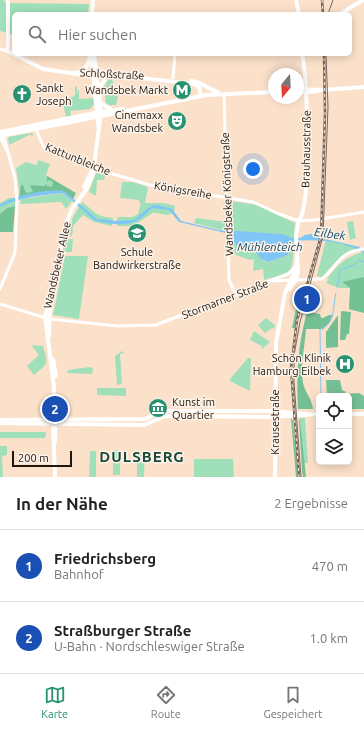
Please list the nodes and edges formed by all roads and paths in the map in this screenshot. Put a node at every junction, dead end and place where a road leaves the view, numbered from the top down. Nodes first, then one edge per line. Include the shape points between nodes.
1 (8, 0) edge
2 (94, 0) edge
3 (295, 0) edge
4 (364, 0) edge
5 (93, 12) edge
6 (297, 12) edge
7 (343, 12) edge
8 (0, 49) edge
9 (7, 51) junction
10 (12, 54) edge
11 (17, 56) edge
12 (91, 56) edge
13 (92, 56) edge
14 (175, 56) edge
15 (303, 56) edge
16 (83, 73) junction
17 (95, 73) junction
18 (107, 76) junction
19 (172, 80) junction
20 (94, 81) junction
21 (99, 87) junction
22 (364, 87) edge
23 (306, 91) junction
24 (268, 92) edge
25 (222, 93) junction
26 (201, 96) junction
27 (99, 103) junction
28 (132, 108) junction
29 (113, 110) junction
30 (90, 114) junction
31 (99, 114) junction
32 (35, 127) junction
33 (1, 134) edge
34 (93, 168) junction
35 (135, 180) joint
36 (227, 198) junction
37 (364, 212) edge
38 (299, 221) junction
39 (361, 249) edge
40 (297, 261) junction
41 (294, 279) junction
42 (285, 280) junction
43 (270, 282) junction
44 (289, 284) junction
45 (0, 290) edge
46 (236, 295) junction
47 (285, 297) junction
48 (0, 304) edge
49 (47, 319) junction
50 (275, 414) junction
51 (316, 414) edge
52 (352, 414) edge
53 (364, 414) edge
54 (0, 421) edge
55 (55, 422) junction
56 (55, 477) edge
57 (275, 477) edge

1 - 9 main road
2 - 5 main road
3 - 6 main road
4 - 7 main road
8 - 9 street, Schloßstraße
9 - 10 main road, Schloßstraße
11 - 16 main road, Schloßstraße via 40,68
12 - 16 main road
13 - 17 main road
14 - 19 street
15 - 23 main road, Brauhausstraße
16 - 17 main road, Schloßstraße
16 - 20 main road
17 - 18 main road, Schloßstraße
17 - 19 main road, Schloßstraße
17 - 20 main road
17 - 21 main road
18 - 19 main road, Schloßstraße
18 - 21 main road
19 - 25 main road, Schloßstraße via 200,82 208,89
19 - 26 main road, Schloßstraße via 196,84
20 - 27 main road
21 - 27 main road
22 - 23 main road
23 - 38 main road, Brauhausstraße via 308,132 303,206
24 - 25 main road
25 - 26 main road
25 - 36 street, Wandsbeker Königstraße
26 - 28 main road
27 - 29 main road
27 - 30 main road
27 - 31 main road, Wandsbeker Allee
28 - 29 main road
28 - 31 main road
29 - 31 main road
30 - 31 main road
30 - 32 main road
31 - 32 main road
31 - 34 main road, Wandsbeker Allee
32 - 33 main road
32 - 34 street, Kattunbleiche via 44,148
33 - 45 street via 15,178 17,199 15,253
34 - 35 street, Kattunbleiche
34 - 49 main road, Wandsbeker Allee via 92,176 74,205 65,226
35 - 36 street, Königsreihe via 150,185
36 - 38 street, Königsreihe via 259,204
36 - 46 street, Wandsbeker Königstraße via 229,280
37 - 38 street
38 - 40 main road, Brauhausstraße via 296,236
39 - 41 street, Stormarner Straße via 339,259 322,279
40 - 41 main road, Brauhausstraße
40 - 43 street via 293,271
41 - 42 street, Stormarner Straße
41 - 44 main road, Krausestraße
41 - 47 main road, Krausestraße
42 - 43 street, Stormarner Straße
42 - 44 street
43 - 46 street, Stormarner Straße
44 - 47 main road, Krausestraße
46 - 49 street, Stormarner Straße via 161,324 118,326
47 - 50 main road, Krausestraße via 276,343
48 - 49 street, Stormarner Straße
49 - 55 main road, Wandsbeker Allee via 48,345 55,369
50 - 51 main road
50 - 55 main road via 162,411 145,419
50 - 57 main road, Krausestraße
52 - 53 main road
54 - 55 main road
55 - 56 main road, Wandsbeker Allee

